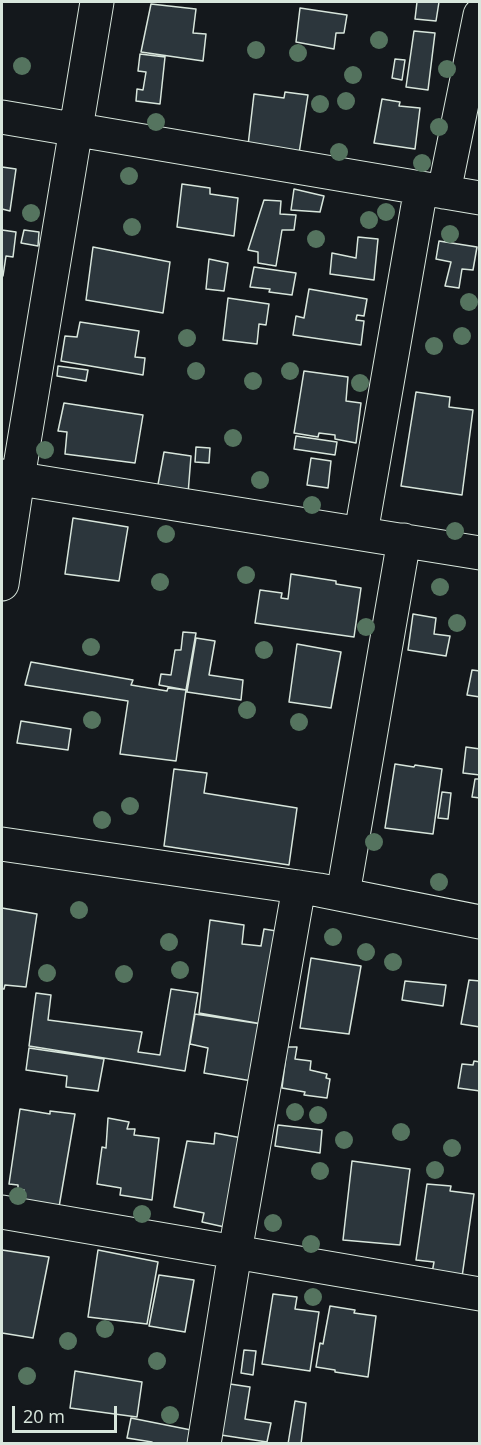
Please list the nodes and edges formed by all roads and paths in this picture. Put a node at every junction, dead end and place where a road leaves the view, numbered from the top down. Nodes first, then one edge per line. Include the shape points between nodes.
1 (98, 2) edge
2 (480, 15) edge
3 (2, 117) edge
4 (76, 130) junction
5 (432, 190) junction
6 (480, 198) edge
7 (10, 477) edge
8 (361, 533) junction
9 (404, 540) junction
10 (480, 553) edge
11 (2, 584) edge
12 (2, 844) edge
13 (299, 887) junction
14 (343, 894) junction
15 (480, 922) edge
16 (2, 1212) edge
17 (235, 1252) junction
18 (480, 1294) edge
19 (204, 1443) edge

1 - 4 street
2 - 5 street
3 - 4 street
4 - 5 street
4 - 7 street
5 - 6 street
5 - 8 street
7 - 8 street
7 - 11 street
8 - 9 street
9 - 10 street
9 - 14 street
12 - 13 street
13 - 14 street
13 - 17 street
14 - 15 street
16 - 17 street
17 - 18 street
17 - 19 street

